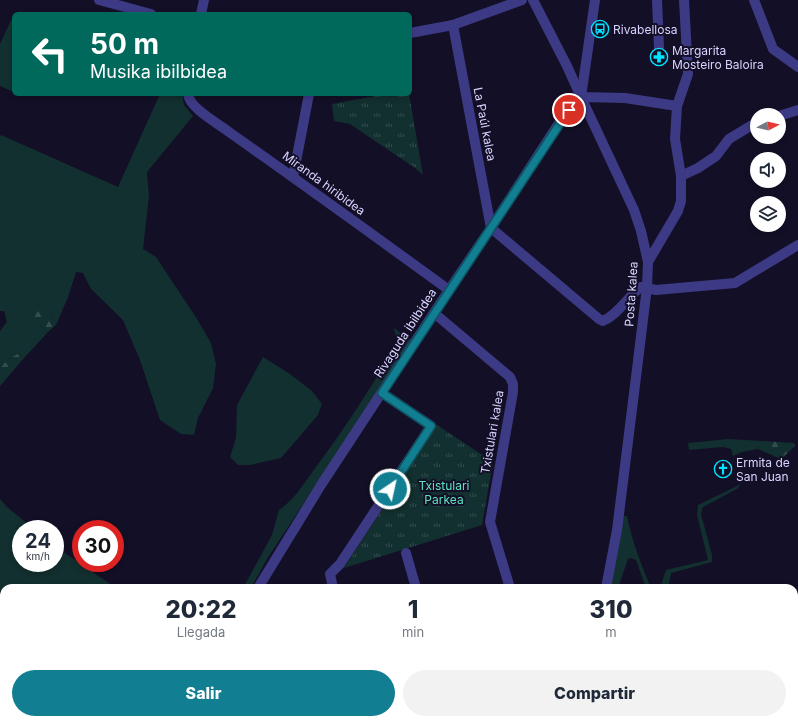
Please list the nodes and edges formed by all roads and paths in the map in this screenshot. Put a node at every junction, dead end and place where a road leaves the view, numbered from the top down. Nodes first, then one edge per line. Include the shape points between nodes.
1 (101, 0) edge
2 (204, 0) edge
3 (522, 0) edge
4 (533, 0) edge
5 (595, 0) edge
6 (657, 0) edge
7 (684, 0) edge
8 (754, 0) edge
9 (144, 12) edge
10 (201, 12) edge
11 (453, 25) junction
12 (412, 33) edge
13 (659, 48) dead end
14 (798, 68) edge
15 (189, 96) edge
16 (309, 96) edge
17 (581, 98) junction
18 (677, 106) junction
19 (798, 110) edge
20 (786, 114) edge
21 (750, 126) edge
22 (680, 176) junction
23 (293, 177) junction
24 (491, 228) junction
25 (644, 244) junction
26 (659, 245) junction
27 (798, 245) edge
28 (648, 262) junction
29 (647, 287) junction
30 (449, 290) junction
31 (434, 313) junction
32 (382, 393) junction
33 (406, 553) dead end
34 (260, 584) edge
35 (332, 584) edge
36 (415, 584) edge
37 (509, 584) edge
38 (607, 584) edge

1 - 9 street
2 - 10 street
3 - 11 street
4 - 17 street, Posta kalea
5 - 17 street
6 - 13 street
7 - 18 street via 688,74
8 - 14 street via 773,49
11 - 12 street
11 - 24 street, La Paúl kalea
15 - 23 street, Miranda hiribidea via 192,104 206,116
16 - 23 street
17 - 18 street via 625,98
17 - 24 street, Rivaguda ibilbidea via 561,120
17 - 25 street, Posta kalea via 634,210
18 - 22 street via 675,139
19 - 20 street
21 - 22 street via 728,139 716,156
22 - 26 street via 681,201 678,211
23 - 30 street, Miranda hiribidea
24 - 29 street via 603,321 615,314 635,292
24 - 30 street, Rivaguda ibilbidea
25 - 26 street
25 - 28 street, Posta kalea
26 - 28 street
27 - 29 street via 735,283 656,290
28 - 29 street, Posta kalea
29 - 38 street, Posta kalea via 617,530
30 - 31 street, Rivaguda ibilbidea
31 - 32 street, Rivaguda ibilbidea
31 - 37 street, Txistulari kalea via 510,377 513,384 490,522
32 - 34 street, Rivaguda ibilbidea via 288,536
32 - 35 street via 431,426 340,564 330,574
33 - 36 street

